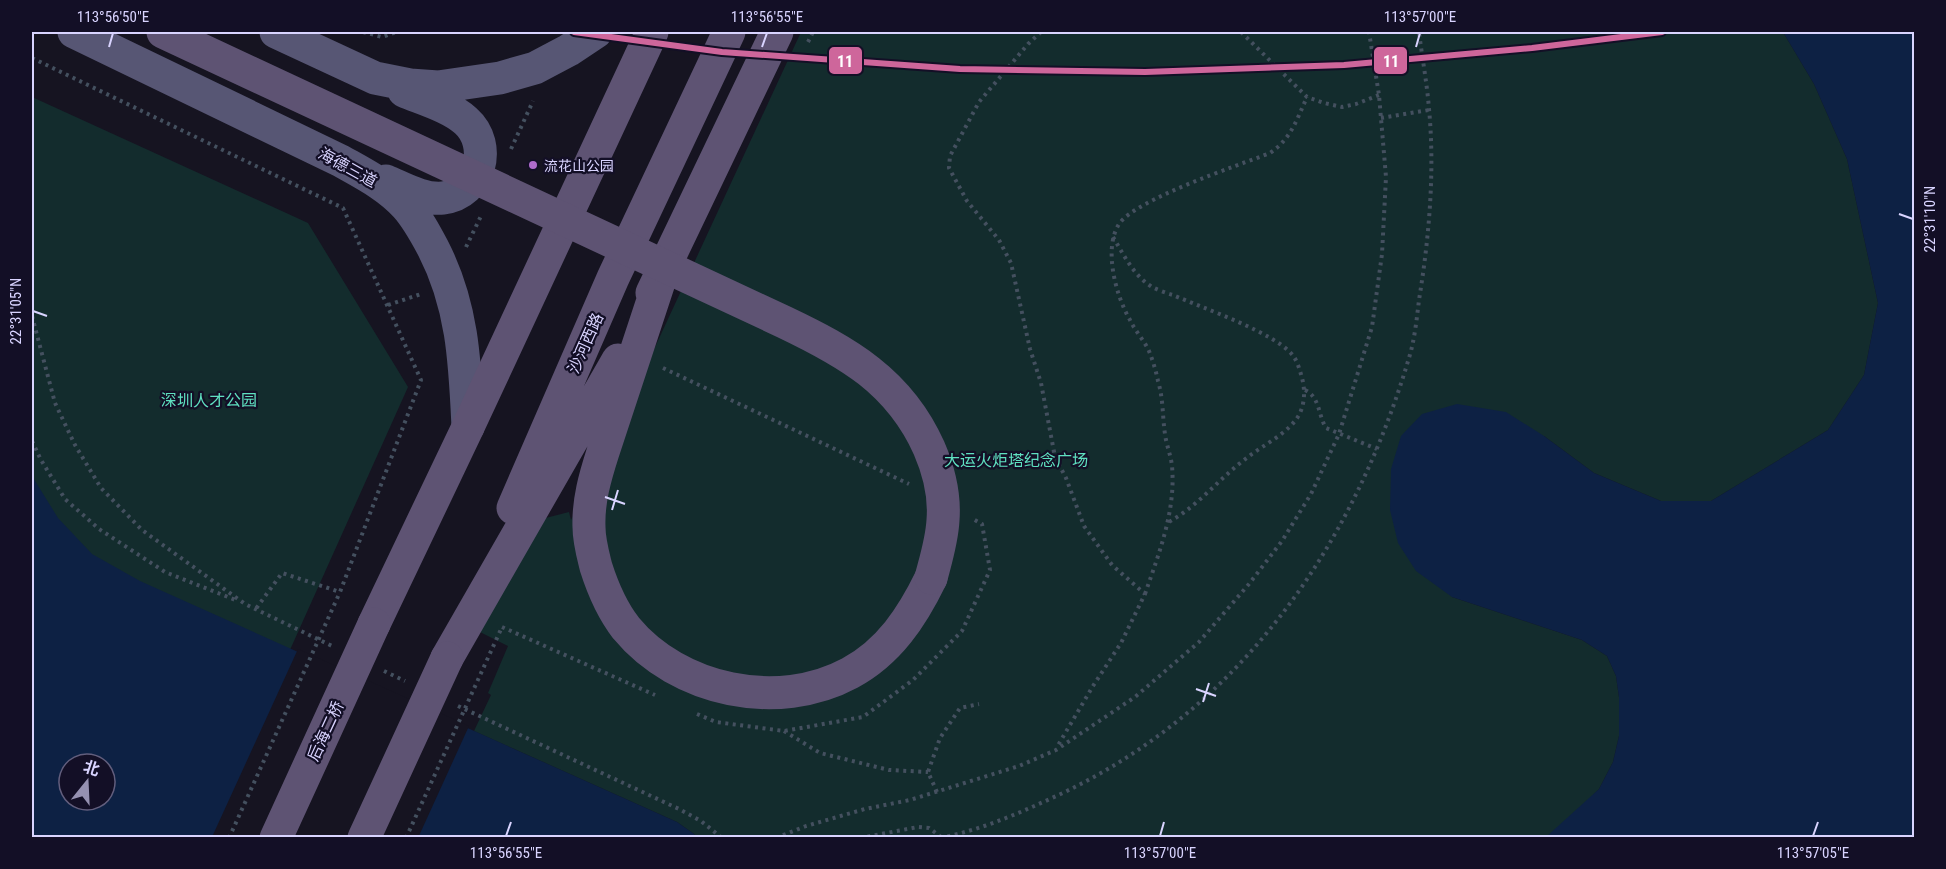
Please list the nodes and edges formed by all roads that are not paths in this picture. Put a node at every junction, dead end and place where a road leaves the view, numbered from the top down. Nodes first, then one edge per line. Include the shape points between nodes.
1 (74, 32) edge
2 (164, 32) edge
3 (276, 32) edge
4 (596, 32) edge
5 (652, 32) edge
6 (729, 32) edge
7 (777, 32) edge
8 (375, 78) junction
9 (341, 161) junction
10 (662, 273) junction
11 (468, 427) junction
12 (447, 658) junction
13 (276, 837) edge
14 (364, 837) edge

1 - 9 main road, 海德三道
2 - 10 main road, bridge via 822,340 859,363 893,392 911,414 937,467 943,492 939,546 931,578 899,633 850,673 825,684 765,694 730,690 699,679 646,648 626,628 600,581 589,529 590,506 600,461
3 - 8 main road
4 - 8 main road via 535,68 500,78 438,87
5 - 11 main road
6 - 12 main road, 沙河西路 via 613,278
7 - 10 main road
8 - 9 main road via 466,121 479,141 480,164 470,184 453,195 430,198
9 - 11 main road, 海德三道 via 381,184 405,205 437,255 450,284 462,334
10 - 12 main road via 608,379
11 - 13 main road, 后海二桥, bridge
12 - 14 main road, bridge

